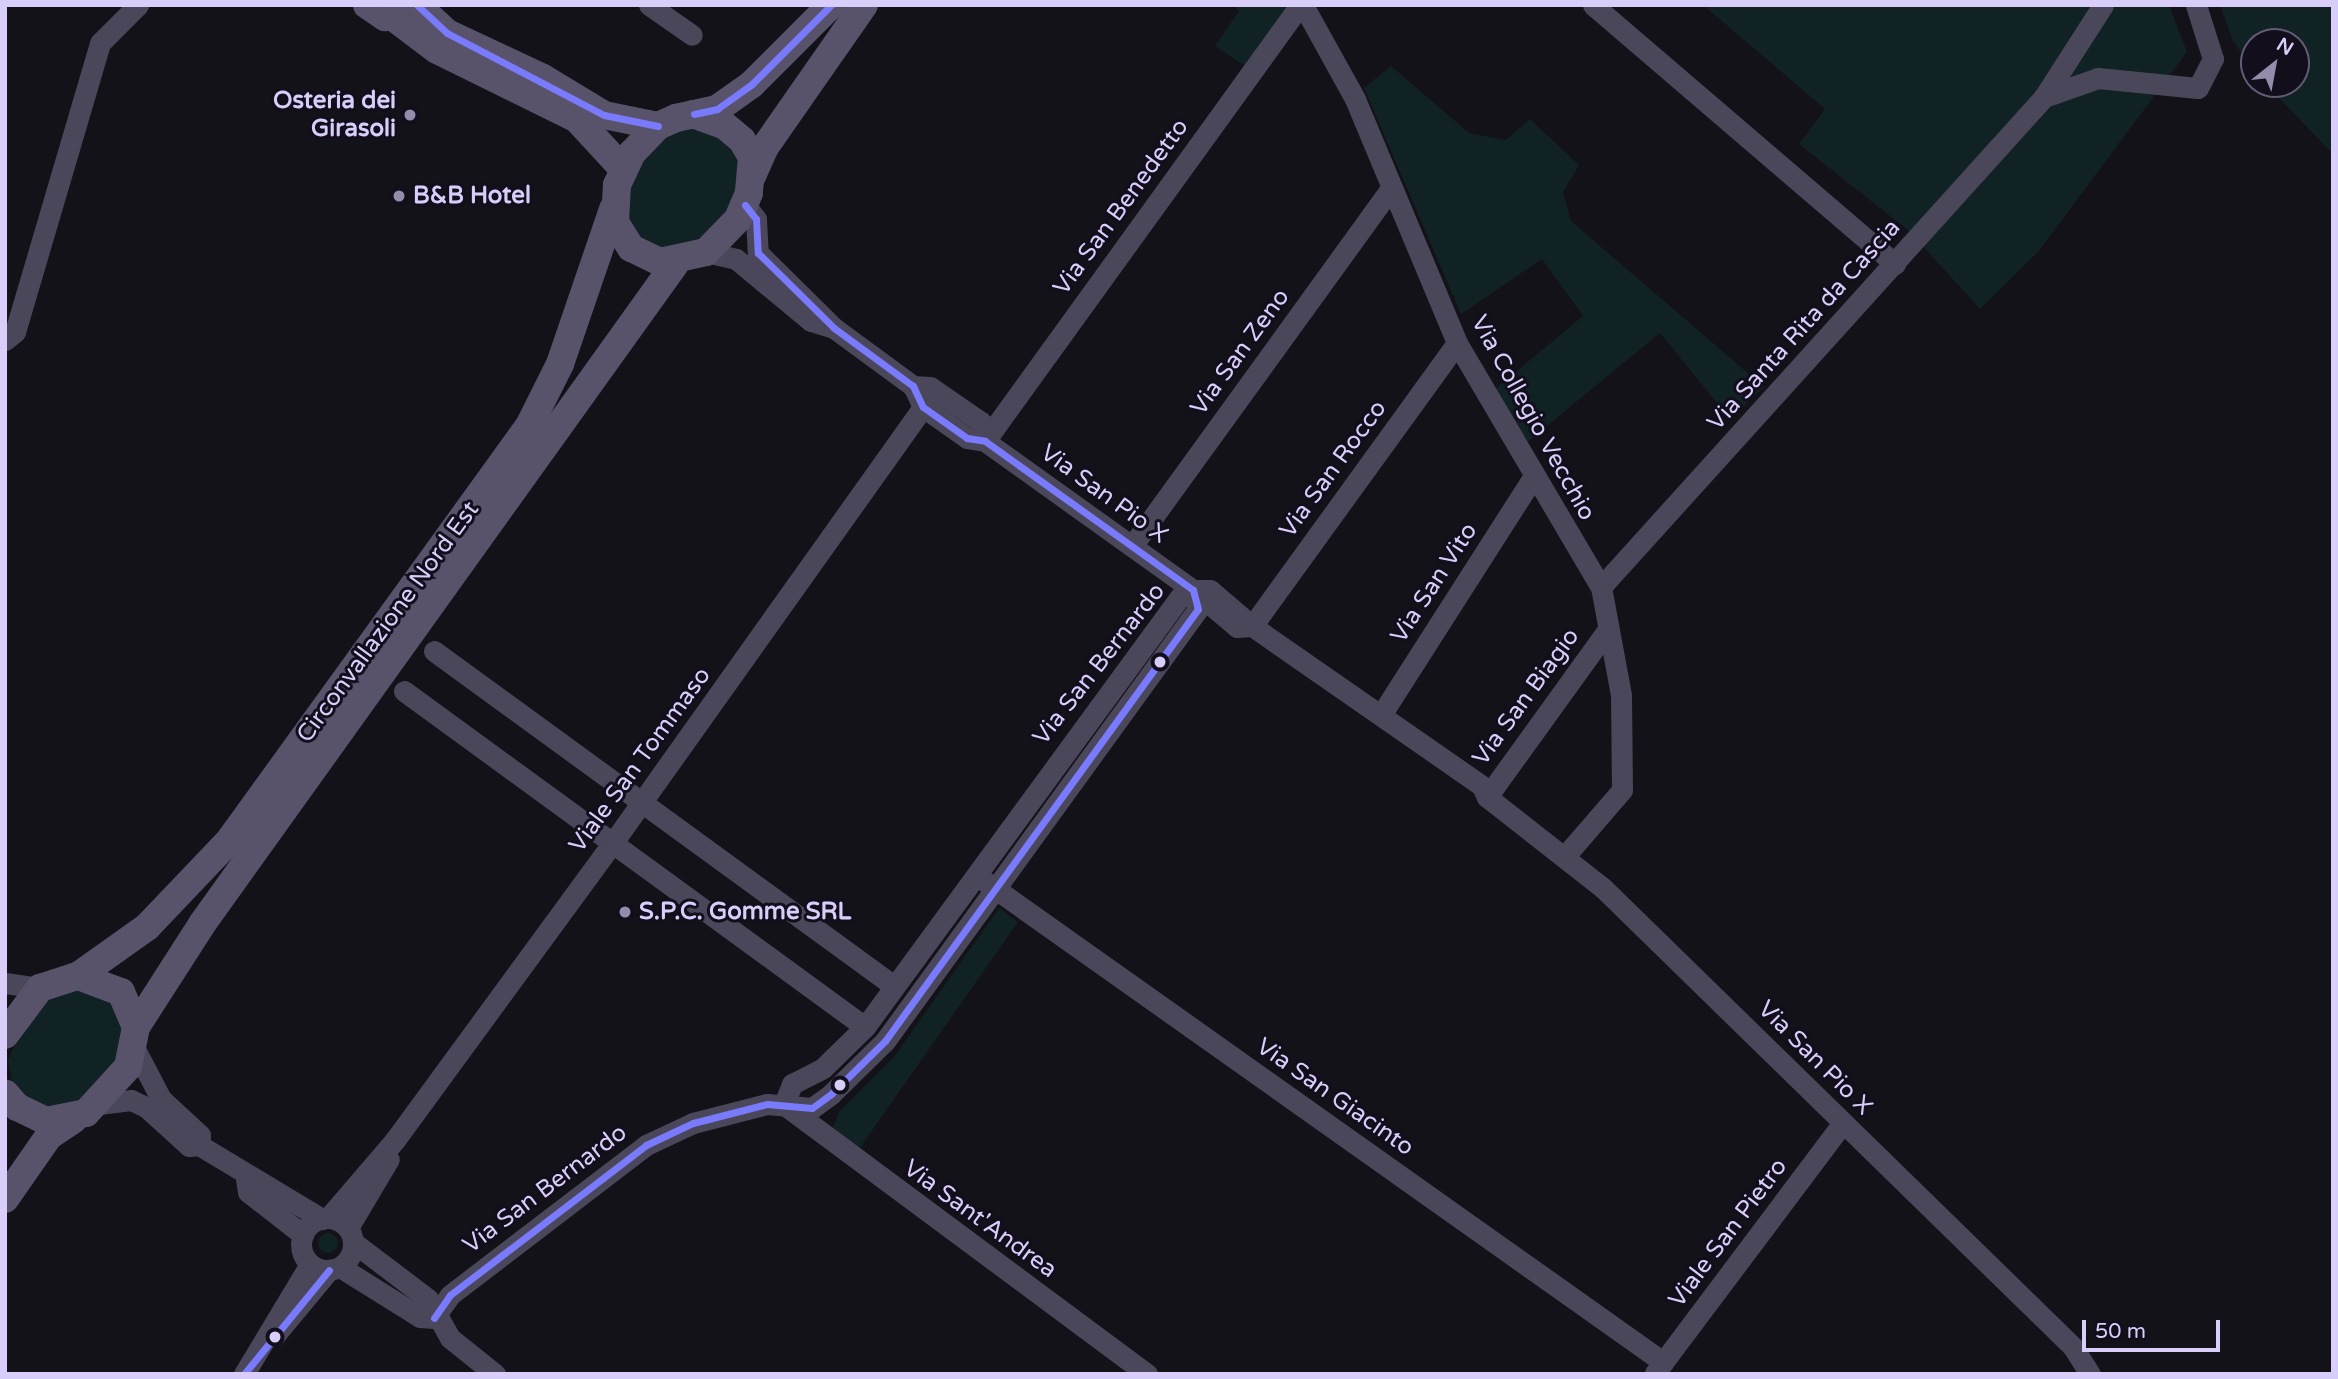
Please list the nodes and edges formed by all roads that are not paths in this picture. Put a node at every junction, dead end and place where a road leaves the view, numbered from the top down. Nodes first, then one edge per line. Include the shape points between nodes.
1 (138, 5) edge
2 (649, 5) edge
3 (831, 5) edge
4 (864, 5) edge
5 (1301, 5) edge
6 (1593, 5) edge
7 (2103, 5) edge
8 (2196, 5) edge
9 (396, 8) edge
10 (692, 35) dead end
11 (2044, 97) junction
12 (693, 114) junction
13 (658, 125) junction
14 (624, 170) junction
15 (752, 176) junction
16 (1391, 188) junction
17 (745, 205) junction
18 (613, 209) junction
19 (706, 252) junction
20 (675, 264) junction
21 (1895, 264) junction
22 (834, 328) junction
23 (5, 340) edge
24 (1457, 342) junction
25 (913, 386) junction
26 (923, 407) junction
27 (985, 441) junction
28 (1532, 479) junction
29 (1132, 546) junction
30 (1601, 587) junction
31 (1193, 590) junction
32 (1252, 626) junction
33 (1608, 629) junction
34 (434, 651) dead end
35 (404, 691) dead end
36 (1381, 715) junction
37 (1487, 797) junction
38 (640, 806) junction
39 (612, 844) junction
40 (1564, 856) junction
41 (975, 875) junction
42 (994, 887) junction
43 (78, 976) junction
44 (5, 983) edge
45 (894, 986) junction
46 (40, 988) junction
47 (865, 1027) junction
48 (5, 1035) edge
49 (136, 1038) junction
50 (5, 1093) edge
51 (99, 1104) junction
52 (783, 1104) junction
53 (73, 1119) junction
54 (1843, 1123) junction
55 (395, 1140) junction
56 (199, 1145) junction
57 (246, 1179) junction
58 (5, 1199) edge
59 (325, 1219) junction
60 (303, 1235) junction
61 (351, 1235) junction
62 (326, 1267) junction
63 (434, 1318) junction
64 (1659, 1368) edge
65 (244, 1374) edge
66 (495, 1374) edge
67 (1147, 1374) edge
68 (2090, 1374) edge

1 - 23 street via 100,43 15,332
2 - 10 street
3 - 12 main road via 752,84 717,108
4 - 15 main road via 765,147
5 - 16 street, Via Collegio Vecchio via 1355,99
5 - 27 street, Via San Benedetto
6 - 21 street
7 - 11 street, Via Santa Rita da Cascia
8 - 11 street, Via Santa Rita da Cascia via 2213,59 2198,88 2098,78
9 - 13 main road via 543,78 604,115
9 - 14 main road via 449,56 577,119
11 - 21 street, Via Santa Rita da Cascia
12 - 13 main road
12 - 15 main road via 724,125 742,141 752,157
13 - 14 main road, Circonvallazione Nord Est
14 - 18 main road, Circonvallazione Nord Est
15 - 17 main road
16 - 24 street, Via Collegio Vecchio
16 - 29 street, Via San Zeno
17 - 19 main road
17 - 22 street, Via San Pio X via 756,219 758,253
18 - 20 main road via 631,248
18 - 43 main road, Circonvallazione Nord Est via 560,364 529,426 229,841 147,927
19 - 20 main road
19 - 22 street, Via San Pio X via 736,259 811,321
20 - 49 main road, Circonvallazione Nord Est via 202,924
21 - 30 street, Via Santa Rita da Cascia
22 - 25 street, Via San Pio X
24 - 28 street, Via Collegio Vecchio
24 - 32 street, Via San Rocco
25 - 26 street, Via San Pio X
25 - 27 street, Via San Pio X via 930,387 981,422
26 - 27 street, Via San Pio X via 967,438
26 - 38 street, Viale San Tommaso
27 - 29 street, Via San Pio X
28 - 30 street, Via Collegio Vecchio
28 - 36 street, Via San Vito
29 - 31 street, Via San Pio X
30 - 33 street, Via Collegio Vecchio
31 - 32 street, Via San Pio X via 1237,627
31 - 41 street, Via San Bernardo via 1180,597
31 - 42 street, Via San Bernardo via 1198,609
32 - 36 street, Via San Pio X
33 - 37 street, Via San Biagio
33 - 40 street, Via Collegio Vecchio via 1621,695 1622,790
34 - 38 street
35 - 39 street
36 - 37 street, Via San Pio X via 1431,754 1434,769 1476,799
37 - 40 street, Via San Pio X
38 - 39 street, Viale San Tommaso
38 - 45 street
39 - 47 street
39 - 55 street, Viale San Tommaso
40 - 54 street, Via San Pio X
41 - 42 street, Via San Giacinto
41 - 45 street, Via San Bernardo
42 - 52 street, Via San Bernardo via 885,1041 812,1108
42 - 64 street, Via San Giacinto
43 - 46 main road, Circonvallazione Nord Est
43 - 49 main road via 121,992
44 - 46 street
45 - 47 street, Via San Bernardo
46 - 48 main road
47 - 52 street, Via San Bernardo via 823,1068 792,1084
49 - 51 main road, Circonvallazione Nord Est
49 - 56 street via 161,1099 200,1136
50 - 53 main road via 31,1117
51 - 53 main road
51 - 56 street via 131,1100 189,1146
52 - 63 street, Via San Bernardo via 693,1123 623,1159 450,1295
52 - 67 street, Via Sant'Andrea
53 - 58 main road via 49,1136
54 - 64 street, Viale San Pietro
54 - 68 street, Via San Pio X via 2073,1347
55 - 59 street, Viale San Tommaso
55 - 61 street, Viale San Tommaso via 396,1150
56 - 57 street
57 - 59 street
57 - 60 street via 248,1192
59 - 60 street, Viale San Tommaso
59 - 61 street
60 - 62 street
61 - 62 street, Viale San Tommaso
61 - 63 street via 428,1299
62 - 63 street via 420,1317
62 - 65 street, Viale San Tommaso via 271,1327 272,1335
63 - 66 street

